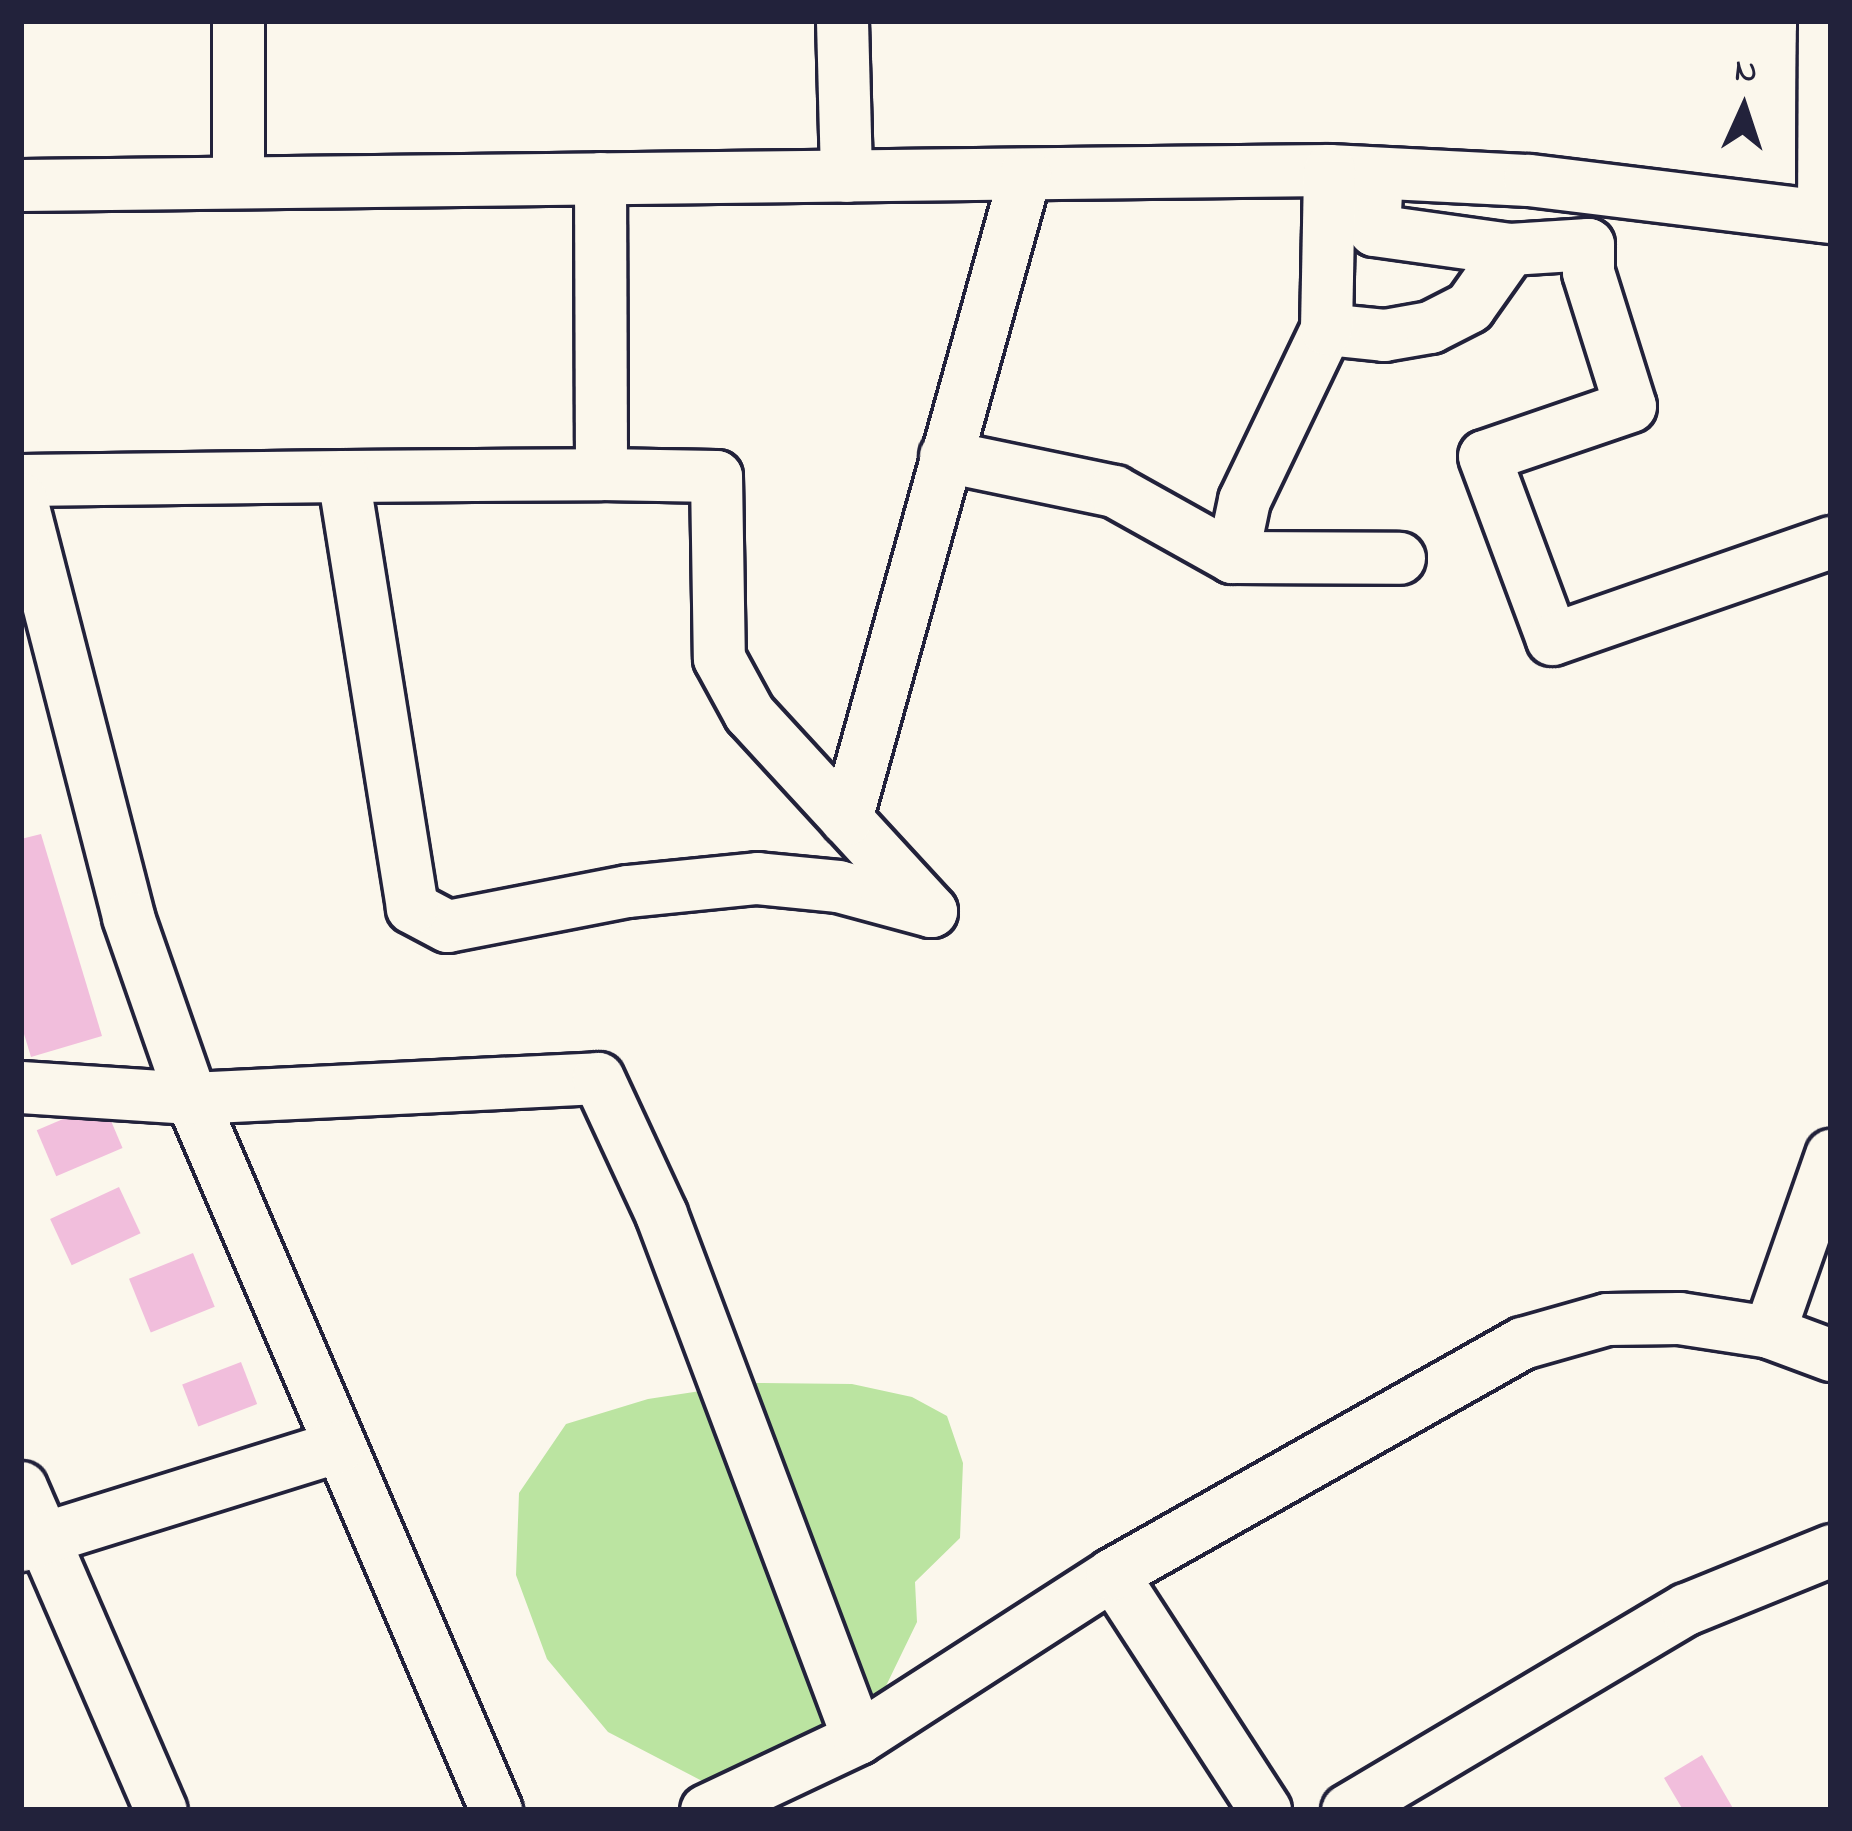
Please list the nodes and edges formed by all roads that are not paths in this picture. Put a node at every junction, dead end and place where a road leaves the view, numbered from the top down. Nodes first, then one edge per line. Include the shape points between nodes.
1 (238, 21) edge
2 (842, 21) edge
3 (1824, 21) edge
4 (1353, 172) junction
5 (1025, 174) junction
6 (846, 176) junction
7 (600, 178) junction
8 (238, 180) junction
9 (21, 185) edge
10 (1827, 217) edge
11 (1510, 249) junction
12 (1325, 328) junction
13 (945, 456) junction
14 (601, 474) junction
15 (343, 476) junction
16 (21, 479) edge
17 (21, 499) edge
18 (1831, 542) edge
19 (1232, 557) junction
20 (1399, 558) dead end
21 (846, 819) junction
22 (21, 1088) edge
23 (191, 1098) junction
24 (1831, 1155) edge
25 (1769, 1332) junction
26 (1831, 1354) edge
27 (338, 1446) junction
28 (21, 1487) edge
29 (33, 1542) edge
30 (1831, 1550) edge
31 (1112, 1574) junction
32 (858, 1738) junction
33 (152, 1807) edge
34 (496, 1810) edge
35 (706, 1810) edge
36 (1264, 1810) edge
37 (1347, 1810) edge

1 - 8 street
2 - 6 street
3 - 10 street
4 - 5 street
4 - 10 street via 1528,180
4 - 11 street via 1374,230
4 - 12 street
5 - 6 street
5 - 13 street
6 - 7 street
7 - 8 street
7 - 14 street
8 - 9 street
11 - 12 street via 1469,307 1430,327 1384,335
11 - 18 street via 1588,244 1588,272 1630,406 1484,456 1552,639
12 - 19 street via 1244,500
13 - 19 street via 1114,491
13 - 21 street
14 - 15 street
14 - 21 street via 716,476 719,658 749,713
15 - 16 street
15 - 21 street via 412,908 447,926 627,892 757,878 838,886 931,911
17 - 23 street via 128,917
19 - 20 street
22 - 23 street
23 - 27 street
23 - 32 street via 598,1078 661,1214
24 - 25 street
25 - 26 street
25 - 31 street via 1678,1318 1607,1319 1522,1343
27 - 29 street
27 - 34 street
28 - 29 street
29 - 33 street
30 - 37 street via 1686,1609
31 - 32 street
31 - 36 street
32 - 35 street

